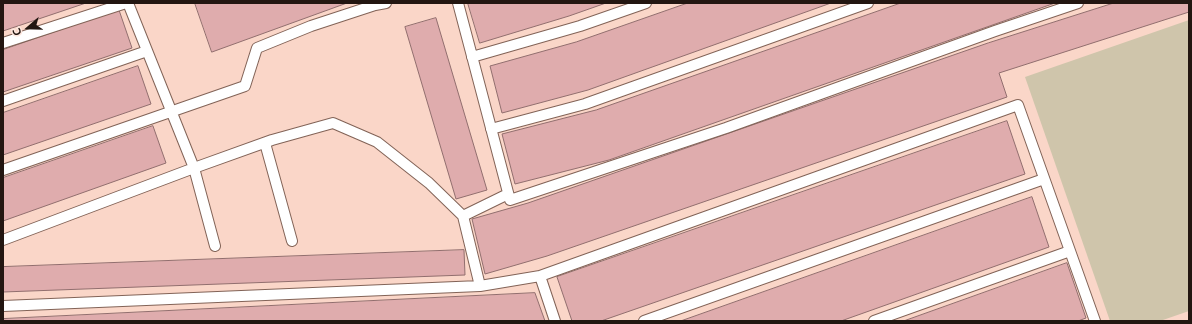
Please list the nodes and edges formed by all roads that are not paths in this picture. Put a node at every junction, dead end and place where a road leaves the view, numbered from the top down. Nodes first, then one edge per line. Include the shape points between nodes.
1 (127, 3) edge
2 (386, 3) edge
3 (458, 3) edge
4 (646, 3) edge
5 (868, 3) edge
6 (1078, 3) edge
7 (374, 4) edge
8 (3, 42) edge
9 (147, 51) junction
10 (472, 57) junction
11 (3, 101) edge
12 (172, 111) junction
13 (491, 129) junction
14 (265, 143) junction
15 (194, 168) junction
16 (3, 170) edge
17 (1044, 179) junction
18 (508, 194) junction
19 (463, 216) junction
20 (3, 240) edge
21 (292, 241) dead end
22 (215, 246) dead end
23 (1070, 251) junction
24 (540, 276) junction
25 (480, 286) junction
26 (3, 306) edge
27 (555, 321) edge
28 (644, 321) edge
29 (874, 321) edge
30 (1095, 321) edge

1 - 8 lane
1 - 9 lane
2 - 7 lane
3 - 10 lane
4 - 10 lane via 580,26
5 - 13 lane via 585,104
6 - 18 lane via 726,128 510,200
7 - 12 lane via 257,48 245,86
9 - 11 lane
9 - 12 lane
10 - 13 lane
12 - 15 lane
12 - 16 lane
13 - 18 lane
14 - 15 lane
14 - 19 lane via 333,123 377,142 429,183
14 - 21 lane
15 - 20 lane
15 - 22 lane
17 - 23 lane
17 - 24 lane via 1018,105
17 - 28 lane
18 - 19 lane
19 - 25 lane
23 - 29 lane
23 - 30 lane
24 - 25 lane
24 - 27 lane
25 - 26 lane

